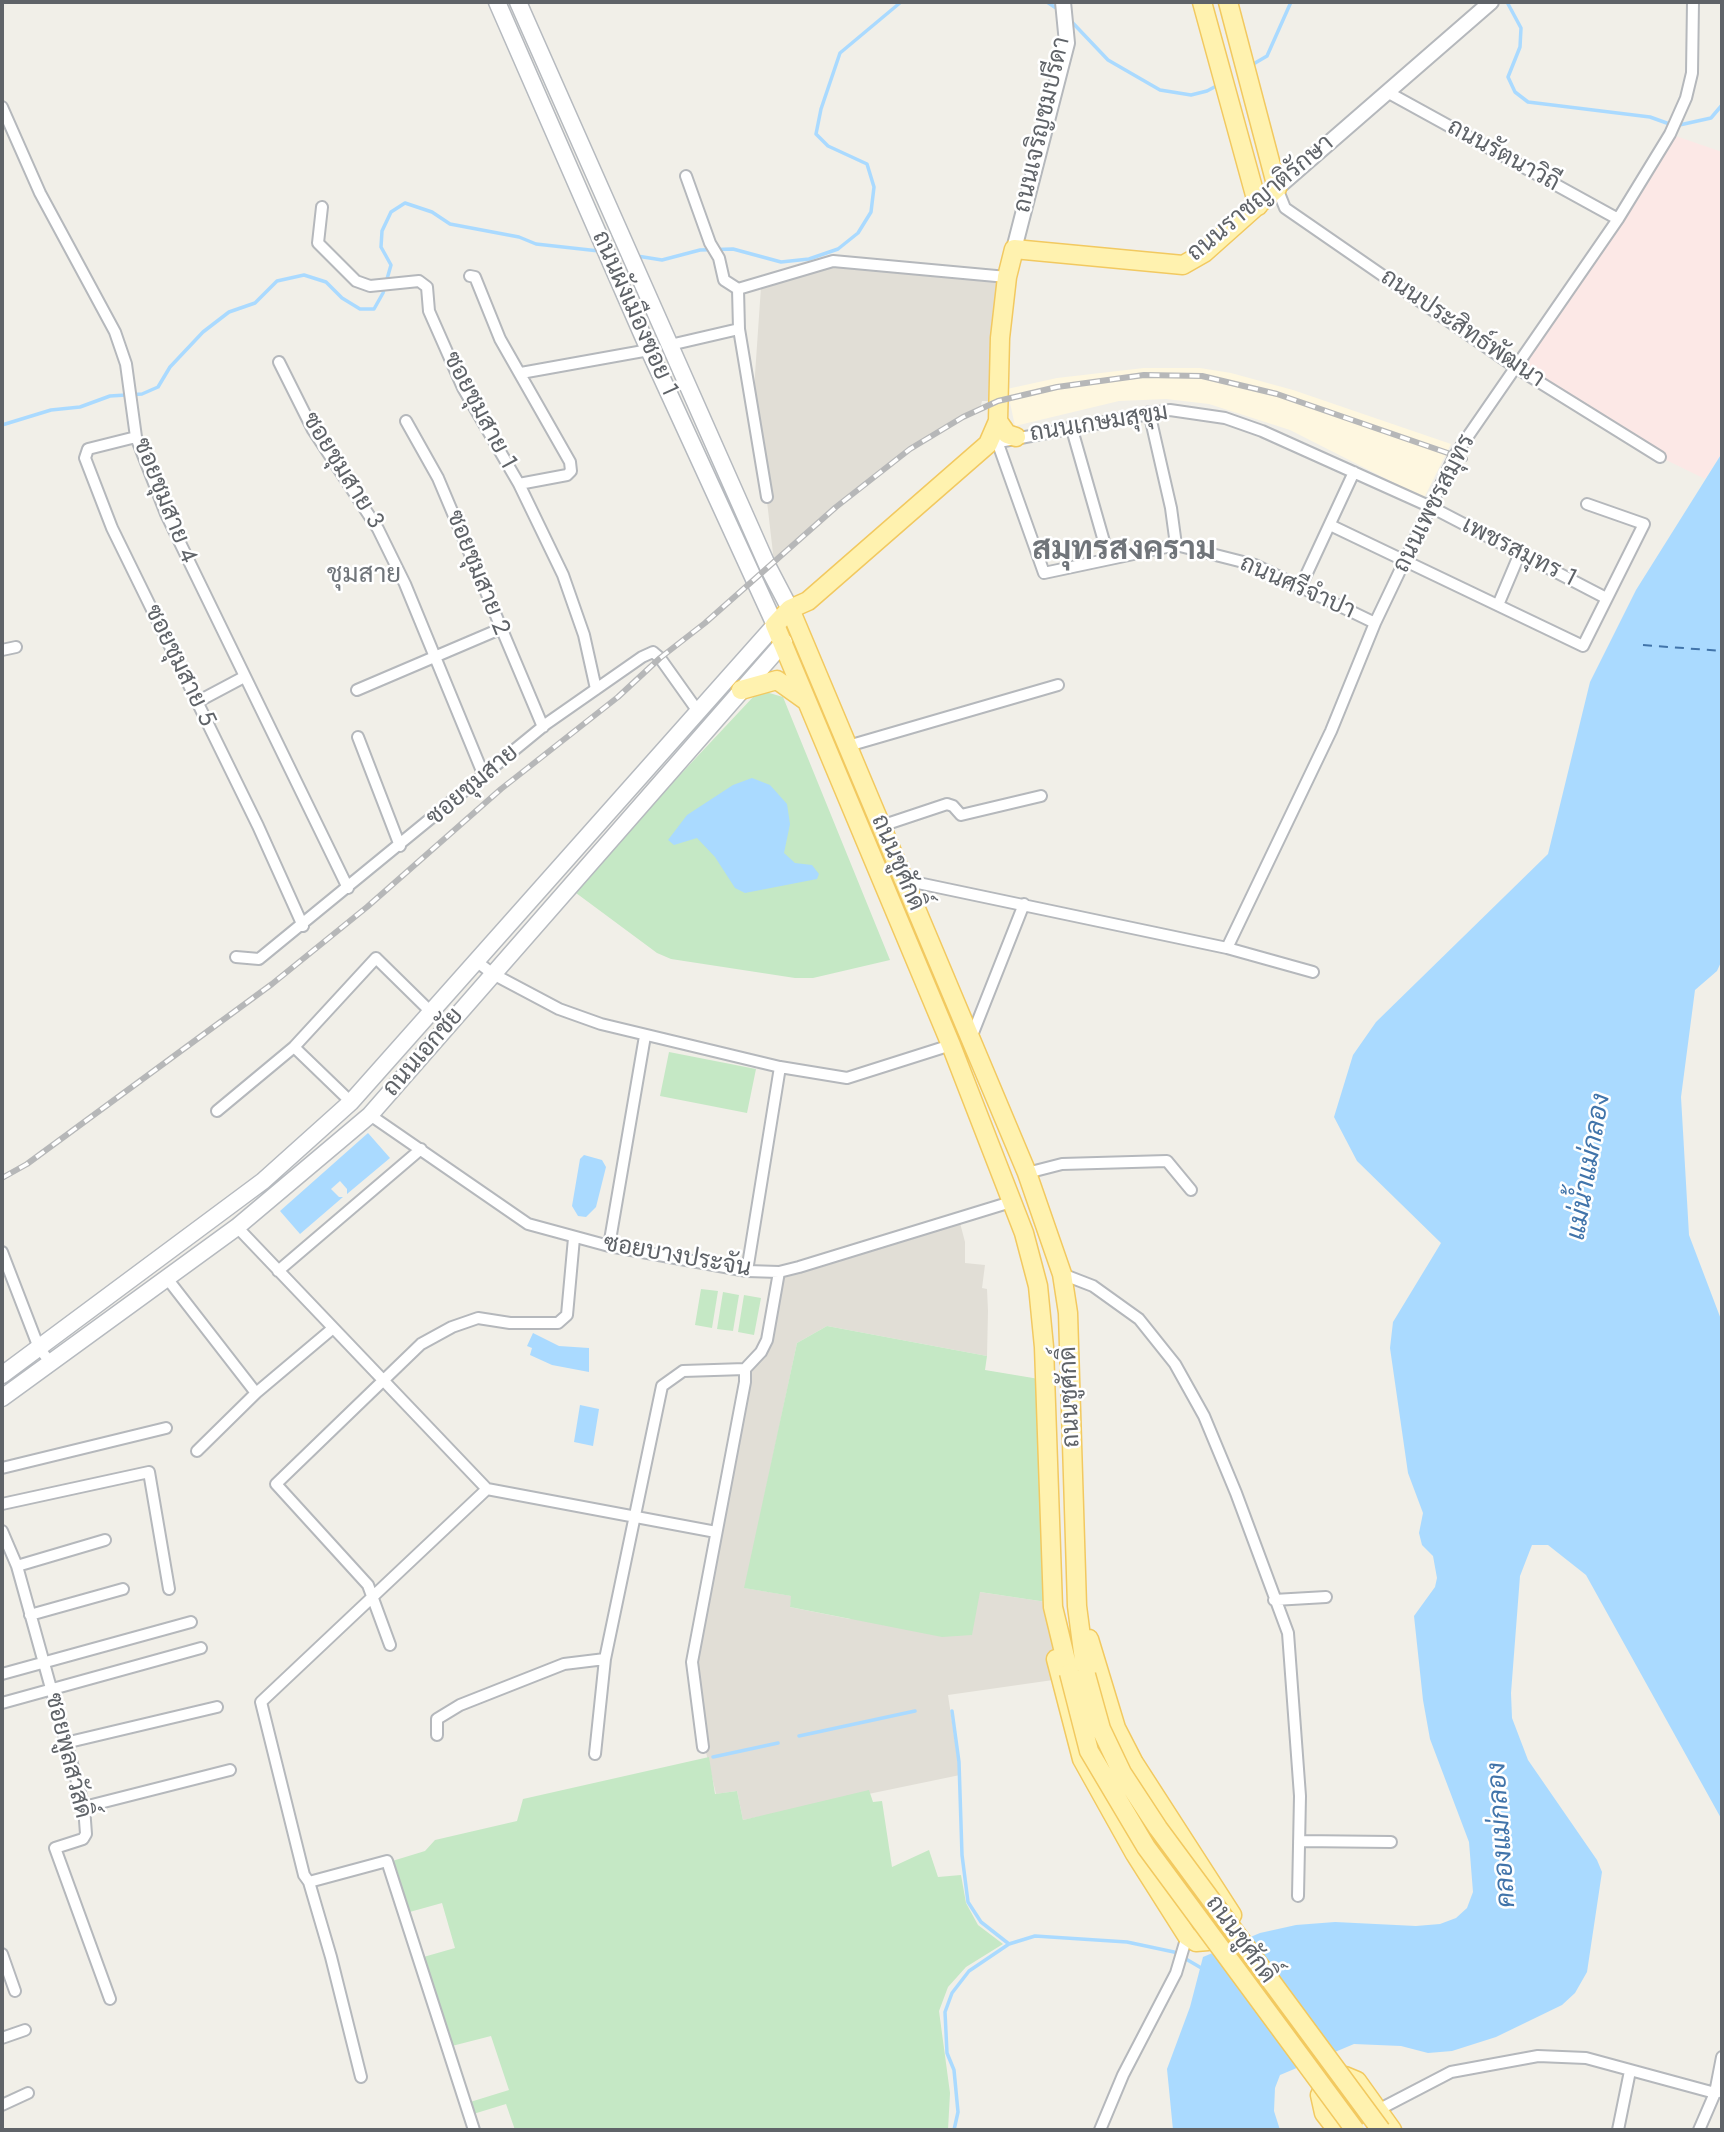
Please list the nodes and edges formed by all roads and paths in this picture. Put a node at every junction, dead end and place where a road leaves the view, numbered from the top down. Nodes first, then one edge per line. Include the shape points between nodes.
1 (497, 2) edge
2 (518, 2) edge
3 (1063, 2) edge
4 (1202, 2) edge
5 (1228, 2) edge
6 (1693, 2) edge
7 (1488, 5) edge
8 (1388, 93) junction
9 (2, 107) edge
10 (686, 176) dead end
11 (1277, 188) junction
12 (322, 206) dead end
13 (1258, 206) junction
14 (1618, 219) junction
15 (1014, 249) junction
16 (470, 276) dead end
17 (1007, 277) junction
18 (738, 289) junction
19 (739, 329) junction
20 (670, 345) junction
21 (649, 350) junction
22 (279, 362) dead end
23 (1515, 367) junction
24 (521, 373) junction
25 (1149, 412) junction
26 (406, 421) dead end
27 (998, 421) junction
28 (1071, 426) junction
29 (136, 437) junction
30 (1016, 437) junction
31 (993, 442) junction
32 (1660, 457) dead end
33 (1354, 472) junction
34 (519, 484) junction
35 (767, 497) dead end
36 (1587, 504) dead end
37 (1431, 507) junction
38 (1330, 525) junction
39 (758, 544) junction
40 (1176, 545) junction
41 (740, 552) junction
42 (1520, 553) junction
43 (1109, 559) junction
44 (1404, 561) junction
45 (1301, 586) junction
46 (1606, 598) junction
47 (1498, 606) junction
48 (794, 617) junction
49 (1375, 623) junction
50 (775, 625) junction
51 (500, 629) junction
52 (784, 642) junction
53 (16, 647) dead end
54 (2, 650) edge
55 (433, 657) junction
56 (244, 677) junction
57 (1058, 685) dead end
58 (596, 689) junction
59 (357, 690) dead end
60 (741, 690) junction
61 (197, 702) junction
62 (807, 702) junction
63 (697, 710) junction
64 (543, 727) junction
65 (358, 737) dead end
66 (851, 754) junction
67 (833, 770) junction
68 (484, 776) junction
69 (1041, 796) dead end
70 (881, 825) junction
71 (400, 846) junction
72 (904, 880) junction
73 (348, 888) junction
74 (1024, 904) junction
75 (303, 926) junction
76 (1227, 948) junction
77 (236, 957) dead end
78 (476, 961) junction
79 (1313, 972) dead end
80 (493, 974) junction
81 (432, 1013) junction
82 (645, 1037) junction
83 (971, 1038) junction
84 (951, 1045) junction
85 (294, 1047) junction
86 (780, 1067) junction
87 (351, 1102) junction
88 (217, 1111) dead end
89 (370, 1115) junction
90 (421, 1149) junction
91 (1027, 1173) junction
92 (1191, 1190) dead end
93 (1011, 1202) junction
94 (237, 1227) junction
95 (574, 1238) junction
96 (609, 1246) junction
97 (2, 1252) edge
98 (278, 1271) junction
99 (747, 1271) junction
100 (779, 1272) junction
101 (1062, 1274) junction
102 (166, 1277) junction
103 (332, 1329) junction
104 (39, 1348) junction
105 (50, 1362) junction
106 (745, 1369) junction
107 (2, 1375) edge
108 (383, 1382) junction
109 (256, 1393) junction
110 (2, 1398) edge
111 (166, 1428) dead end
112 (197, 1451) dead end
113 (2, 1468) edge
114 (487, 1489) junction
115 (2, 1504) edge
116 (634, 1516) junction
117 (2, 1531) edge
118 (716, 1532) junction
119 (105, 1540) dead end
120 (17, 1566) junction
121 (123, 1589) dead end
122 (169, 1589) dead end
123 (372, 1596) junction
124 (1326, 1597) dead end
125 (1274, 1600) junction
126 (1077, 1606) junction
127 (1053, 1607) junction
128 (30, 1615) junction
129 (191, 1622) dead end
130 (390, 1645) dead end
131 (201, 1648) dead end
132 (605, 1659) junction
133 (43, 1663) junction
134 (2, 1674) edge
135 (1077, 1674) junction
136 (51, 1691) junction
137 (2, 1703) edge
138 (217, 1707) dead end
139 (437, 1735) dead end
140 (65, 1744) junction
141 (703, 1747) dead end
142 (595, 1754) dead end
143 (230, 1770) dead end
144 (84, 1807) junction
145 (1300, 1841) junction
146 (1391, 1842) dead end
147 (309, 1882) junction
148 (1298, 1896) dead end
149 (1186, 1941) junction
150 (2, 1954) edge
151 (15, 1991) dead end
152 (110, 1999) dead end
153 (25, 2029) dead end
154 (2, 2038) edge
155 (1722, 2057) edge
156 (1630, 2071) junction
157 (361, 2077) dead end
158 (1719, 2092) edge
159 (28, 2093) dead end
160 (2, 2105) edge
161 (1378, 2110) junction
162 (474, 2130) edge
163 (1100, 2130) edge
164 (1337, 2130) edge
165 (1355, 2130) edge
166 (1381, 2130) edge
167 (1392, 2130) edge
168 (1618, 2130) edge
169 (1699, 2130) edge

1 - 21 main road, ถนนผังเมืองซอย 1
2 - 20 main road, ถนนผังเมืองซอย 1
3 - 15 street, ถนนเจริญชมปรีดา via 1067,43
4 - 13 main road
5 - 11 main road
6 - 14 street, ถนนเพชรสมุทร via 1692,73 1686,98 1670,134
7 - 8 street, ถนนราชญาติรักษา
8 - 11 street, ถนนราชญาติรักษา
8 - 14 street, ถนนรัตนาวิถี
9 - 29 street, ซอยชุมสาย 4 via 40,192 116,332
10 - 18 street via 724,280
11 - 13 main road, ถนนราชญาติรักษา
11 - 23 street, ถนนประสิทธ์พัฒนา via 1284,208
12 - 34 street, ซอยชุมสาย 1 via 318,243 356,281 370,286 419,281 427,287 429,311 463,388
13 - 15 main road, ถนนราชญาติรักษา via 1204,253 1183,265
14 - 23 street, ถนนเพชรสมุทร
15 - 17 main road
16 - 24 street via 480,286 500,339
17 - 18 street via 833,261
17 - 27 main road
18 - 19 street
19 - 20 street
19 - 35 street
20 - 39 main road, ถนนผังเมืองซอย 1
21 - 24 street
21 - 41 main road, ถนนผังเมืองซอย 1
22 - 55 street, ซอยชุมสาย 3 via 313,430 378,529
23 - 32 street, ถนนประสิทธ์พัฒนา
23 - 37 street, ถนนเพชรสมุทร via 1455,455
24 - 34 street via 571,471
25 - 28 street, ถนนเกษมสุขุม
25 - 33 street, ถนนเกษมสุขุม via 1170,410 1225,418
25 - 40 street
26 - 51 street, ซอยชุมสาย 2 via 438,478
27 - 30 main road via 1007,434
27 - 31 main road
28 - 30 street, ถนนเกษมสุขุม
28 - 43 street
29 - 56 street, ซอยชุมสาย 4 via 166,514
29 - 61 street, ซอยชุมสาย 5 via 88,449 85,458 112,528
30 - 31 street, ถนนเกษมสุขุม
31 - 43 street, ถนนศรีจำปา via 1044,573
31 - 48 main road, ถนนเกษมสุขุม
33 - 37 street, ถนนเกษมสุขุม
33 - 38 street
34 - 58 street, ซอยชุมสาย 1 via 563,575
36 - 46 street via 1644,524
37 - 42 street, เพชรสมุทร 1
37 - 44 street, ถนนเพชรสมุทร
38 - 44 street
38 - 45 street
39 - 41 main road
39 - 48 main road, ถนนผังเมืองซอย 1
40 - 43 street, ถนนศรีจำปา
40 - 45 street, ถนนศรีจำปา via 1255,565
41 - 50 main road, ถนนผังเมืองซอย 1
42 - 46 street, เพชรสมุทร 1
42 - 47 street
44 - 47 street
44 - 49 street, ถนนเพชรสมุทร
45 - 49 street, ถนนศรีจำปา
46 - 47 street via 1583,646
48 - 50 main road
48 - 52 main road
48 - 66 main road, ถนนชูศักดิ์
49 - 76 street, ถนนเพชรสมุทร via 1331,731
50 - 52 main road, ถนนชูศักดิ์
50 - 63 main road, ถนนเอกชัย
51 - 55 street
51 - 64 street, ซอยชุมสาย 2
52 - 60 main road, ถนนเอกชัย
52 - 62 main road, ถนนชูศักดิ์
53 - 54 street
55 - 59 street
55 - 68 street, ซอยชุมสาย 3
56 - 61 street
56 - 73 street, ซอยชุมสาย 4
57 - 66 street
58 - 63 street, ซอยชุมสาย via 653,652
58 - 64 street, ซอยชุมสาย
60 - 62 main road via 777,680
60 - 80 main road, ถนนเอกชัย
61 - 75 street, ซอยชุมสาย 5
62 - 67 main road, ถนนชูศักดิ์
63 - 78 main road, ถนนเอกชัย
64 - 68 street, ซอยชุมสาย
65 - 71 street
66 - 67 main road
66 - 70 main road, ถนนชูศักดิ์
67 - 84 main road, ถนนชูศักดิ์
68 - 71 street, ซอยชุมสาย
69 - 70 street via 961,816 947,804
70 - 72 main road, ถนนชูศักดิ์
71 - 73 street, ซอยชุมสาย
72 - 74 street
72 - 83 main road, ถนนชูศักดิ์
73 - 75 street, ซอยชุมสาย
74 - 76 street
74 - 83 street
75 - 77 street, ซอยชุมสาย via 259,959
76 - 79 street
78 - 80 street
78 - 81 main road, ถนนเอกชัย
80 - 82 street via 559,1009
80 - 89 main road, ถนนเอกชัย
81 - 85 street via 376,958
81 - 87 main road, ถนนเอกชัย
82 - 86 street
82 - 96 street
83 - 91 main road, ถนนชูศักดิ์
84 - 86 street via 847,1078
84 - 93 main road, ถนนชูศักดิ์
85 - 87 street
85 - 88 street
86 - 99 street
87 - 104 main road, ถนนเอกชัย via 263,1181
89 - 90 street, ซอยบางประจัน
89 - 94 main road, ถนนเอกชัย
90 - 95 street, ซอยบางประจัน via 528,1224
90 - 98 street
91 - 92 street via 1062,1164 1167,1161
91 - 101 main road, ถนนชูศักดิ์
93 - 100 street, ซอยบางประจัน
93 - 127 main road, ถนนชูศักดิ์ via 1038,1286
94 - 98 street
94 - 102 main road, ถนนเอกชัย
95 - 96 street, ซอยบางประจัน
95 - 108 street via 567,1315 558,1323 478,1318 421,1344
96 - 99 street, ซอยบางประจัน
97 - 104 street
98 - 103 street
99 - 100 street, ซอยบางประจัน
100 - 106 street via 767,1340
101 - 125 street via 1093,1286 1139,1319 1175,1364 1204,1416
101 - 126 main road, ถนนชูศักดิ์ via 1068,1313
102 - 105 main road, ถนนเอกชัย
102 - 109 street
103 - 108 street
103 - 109 street
104 - 105 street
104 - 107 main road, ถนนเอกชัย
105 - 110 main road, ถนนเอกชัย
106 - 116 street via 683,1371 662,1386
106 - 118 street
108 - 114 street
108 - 123 street via 276,1484 368,1585
109 - 112 street
111 - 113 street
114 - 116 street
114 - 123 street
115 - 122 street via 149,1472
116 - 118 street
116 - 132 street
117 - 120 street, ซอยพูลสวัสดิ์
118 - 141 street via 692,1662
119 - 120 street
120 - 128 street, ซอยพูลสวัสดิ์
121 - 128 street
123 - 130 street
123 - 147 street via 261,1702
124 - 125 street
125 - 145 street via 1288,1633
126 - 135 main road, ถนนชูศักดิ์
126 - 149 main road via 1116,1728 1232,1915 1222,1933 1208,1941
127 - 135 main road, ถนนชูศักดิ์
127 - 149 main road via 1057,1664 1082,1759
128 - 133 street, ซอยพูลสวัสดิ์
129 - 133 street
131 - 136 street
132 - 139 street via 564,1664 460,1705 437,1719
132 - 142 street
133 - 134 street
133 - 136 street, ซอยพูลสวัสดิ์
135 - 165 main road, ถนนชูศักดิ์, bridge via 1089,1751 1146,1847
135 - 166 main road, ถนนชูศักดิ์, bridge via 1122,1773 1158,1828
136 - 137 street
136 - 140 street, ซอยพูลสวัสดิ์
138 - 140 street
140 - 144 street, ซอยพูลสวัสดิ์
143 - 144 street
144 - 152 street, ซอยพูลสวัสดิ์ via 83,1839 55,1848
145 - 146 street
145 - 148 street
147 - 157 street
147 - 162 street via 387,1861
149 - 163 street via 1177,1973 1118,2085
150 - 151 street
153 - 154 street
155 - 158 street
156 - 158 street
156 - 161 street via 1586,2058 1538,2056 1491,2062 1451,2072
156 - 168 street
158 - 169 street
159 - 160 street
161 - 164 main road via 1357,2081 1345,2076 1329,2081 1320,2095 1324,2113
161 - 167 main road

